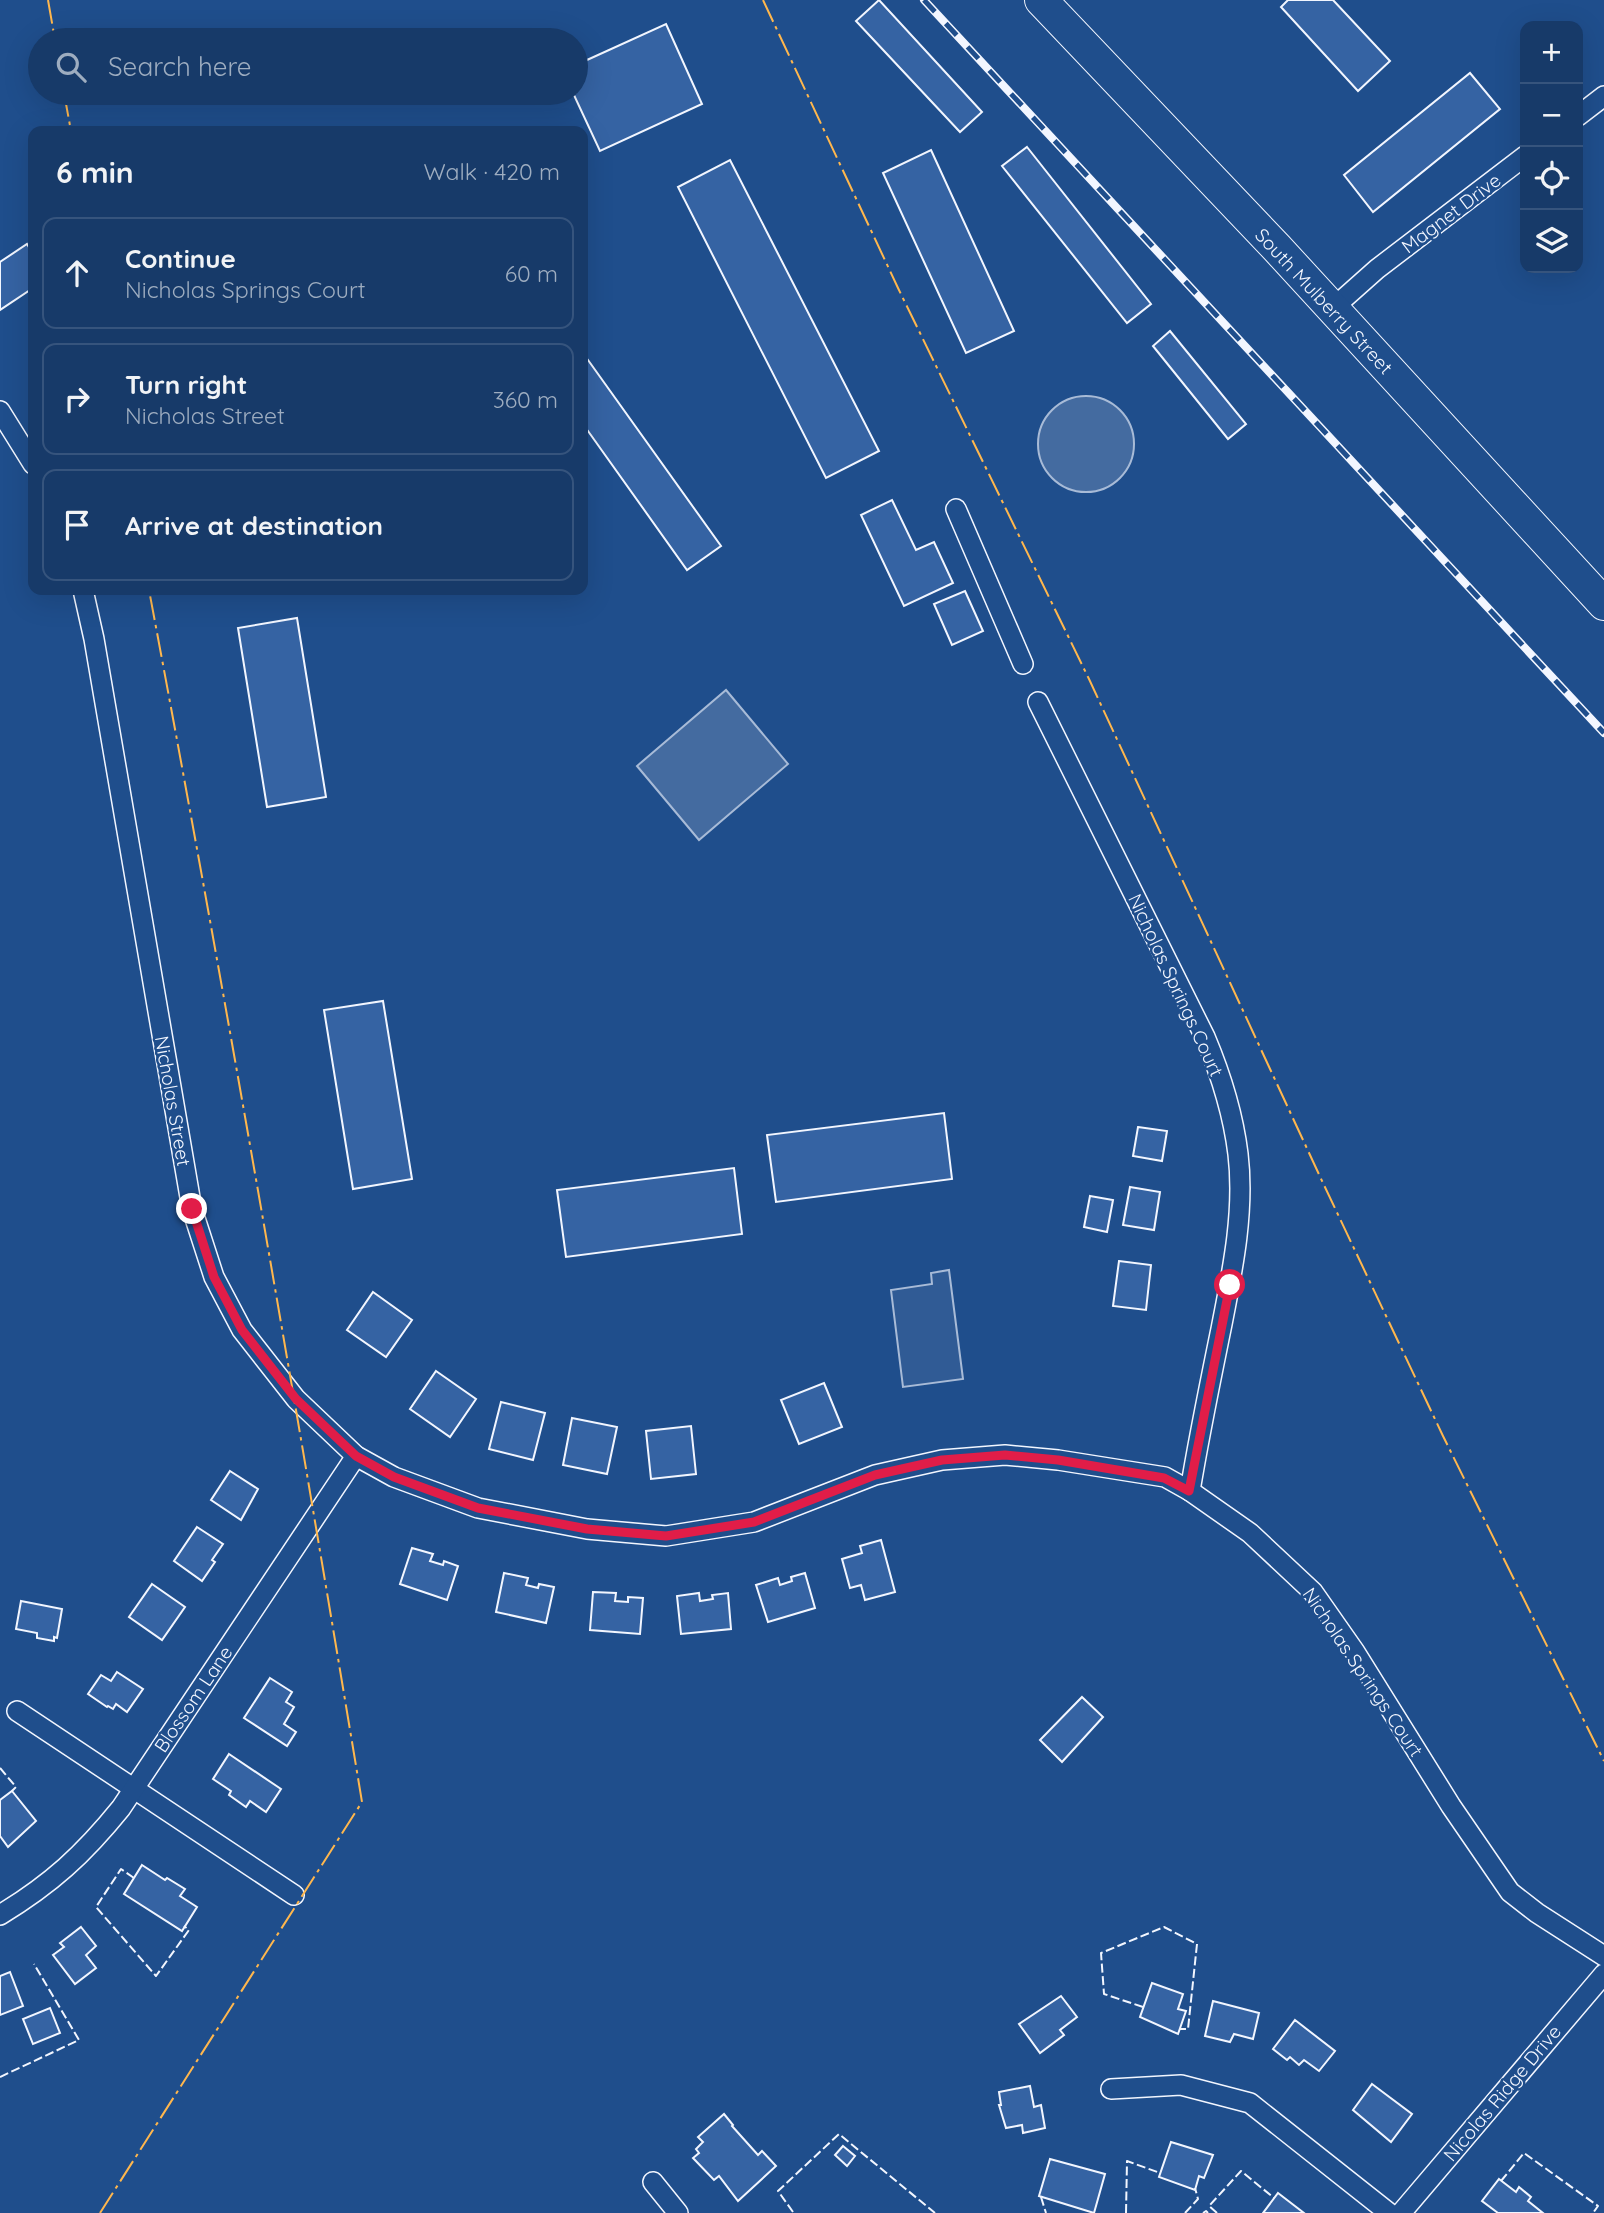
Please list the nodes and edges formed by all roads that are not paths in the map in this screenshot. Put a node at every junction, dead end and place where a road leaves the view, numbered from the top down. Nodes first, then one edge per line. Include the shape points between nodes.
1 (1041, 0) edge
2 (1604, 96) edge
3 (1583, 112) edge
4 (1520, 160) edge
5 (1332, 309) junction
6 (0, 411) edge
7 (28, 456) edge
8 (956, 509) dead end
9 (84, 595) edge
10 (1604, 604) edge
11 (1023, 664) dead end
12 (1038, 702) dead end
13 (356, 1456) junction
14 (1189, 1491) junction
15 (17, 1711) dead end
16 (133, 1788) junction
17 (294, 1895) dead end
18 (0, 1915) edge
19 (1604, 1956) edge
20 (1604, 1973) edge
21 (1111, 2089) dead end
22 (653, 2182) dead end
23 (678, 2213) edge
24 (1389, 2213) edge
25 (1401, 2213) edge

1 - 5 main road, South Mulberry Street
2 - 3 street
4 - 5 street, Magnet Drive
5 - 10 main road, South Mulberry Street
6 - 7 street
8 - 11 street
9 - 13 street, Nicholas Street via 192,1209 214,1277 242,1330 296,1399
12 - 14 street, Nicholas Springs Court via 1205,1037 1232,1115 1239,1168 1236,1242
13 - 14 street, Nicholas Street via 394,1477 478,1508 587,1529 666,1536 754,1522 875,1475 942,1460 1005,1455 1058,1460 1164,1478
13 - 16 street, Blossom Lane
14 - 19 street, Nicholas Springs Court via 1250,1533 1313,1592 1510,1892
15 - 16 street
16 - 17 street
16 - 18 street, Blossom Lane via 98,1836 62,1872
20 - 25 street, Nicolas Ridge Drive
21 - 24 street via 1181,2085 1250,2103
22 - 23 street

